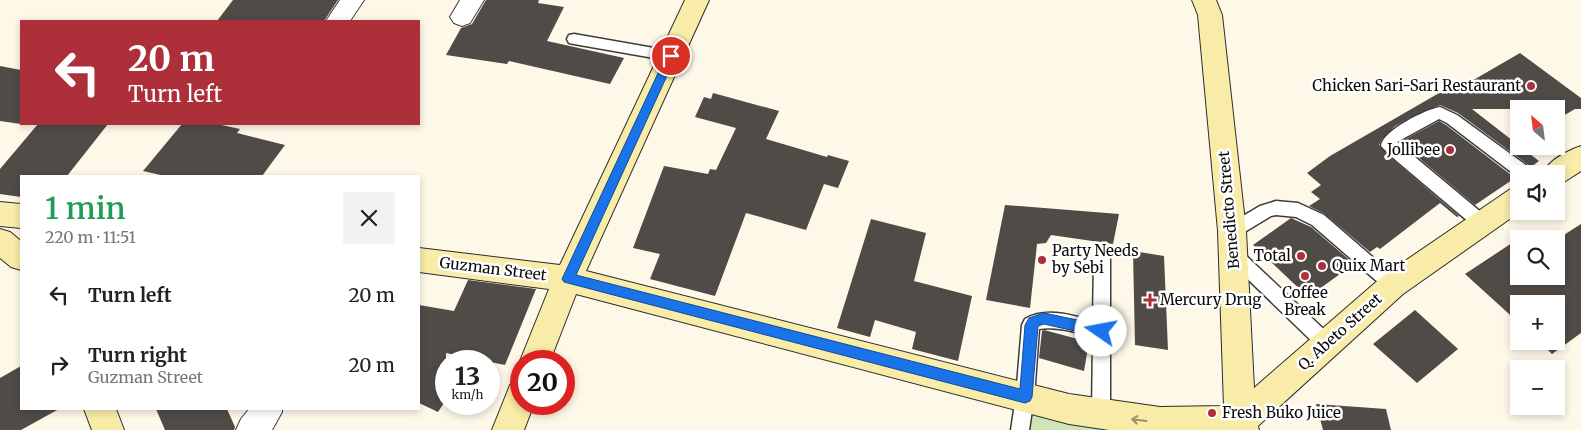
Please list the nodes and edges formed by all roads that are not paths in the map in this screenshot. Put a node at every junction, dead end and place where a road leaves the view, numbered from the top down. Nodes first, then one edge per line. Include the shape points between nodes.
1 (352, 0) edge
2 (697, 0) edge
3 (1204, 0) edge
4 (339, 20) edge
5 (574, 39) dead end
6 (671, 56) junction
7 (1581, 157) edge
8 (1513, 165) edge
9 (1565, 167) edge
10 (1510, 204) edge
11 (0, 214) edge
12 (20, 216) edge
13 (1482, 223) junction
14 (0, 241) edge
15 (1233, 242) junction
16 (20, 257) edge
17 (1102, 259) dead end
18 (420, 260) edge
19 (568, 279) junction
20 (1393, 285) junction
21 (1101, 331) junction
22 (1327, 344) junction
23 (539, 350) edge
24 (1025, 397) junction
25 (100, 410) edge
26 (266, 410) edge
27 (1101, 414) junction
28 (514, 415) edge
29 (1242, 426) edge
30 (108, 430) edge
31 (252, 430) edge
32 (508, 430) edge
33 (1020, 430) edge

1 - 4 street
2 - 6 main road
3 - 15 main road, Benedicto Street via 1210,15
5 - 6 lane
6 - 19 main road
7 - 9 main road
8 - 13 lane via 1440,113 1433,114 1389,142 1397,153
10 - 13 main road, Q. Abeto Street
11 - 12 main road
13 - 20 main road, Q. Abeto Street
14 - 16 main road
15 - 20 lane via 1266,211 1276,208 1298,210 1318,220
15 - 22 lane
15 - 29 main road, Benedicto Street
17 - 21 lane
18 - 19 main road, Guzman Street
19 - 23 main road
19 - 24 main road, Guzman Street
20 - 22 main road, Q. Abeto Street
21 - 24 lane via 1044,319 1034,322 1031,325
21 - 27 lane
22 - 29 main road, Q. Abeto Street
24 - 27 main road, Guzman Street
24 - 33 lane
25 - 30 main road
26 - 31 street
29 -> 27 main road, Guzman Street via 1160,422
28 - 32 main road

